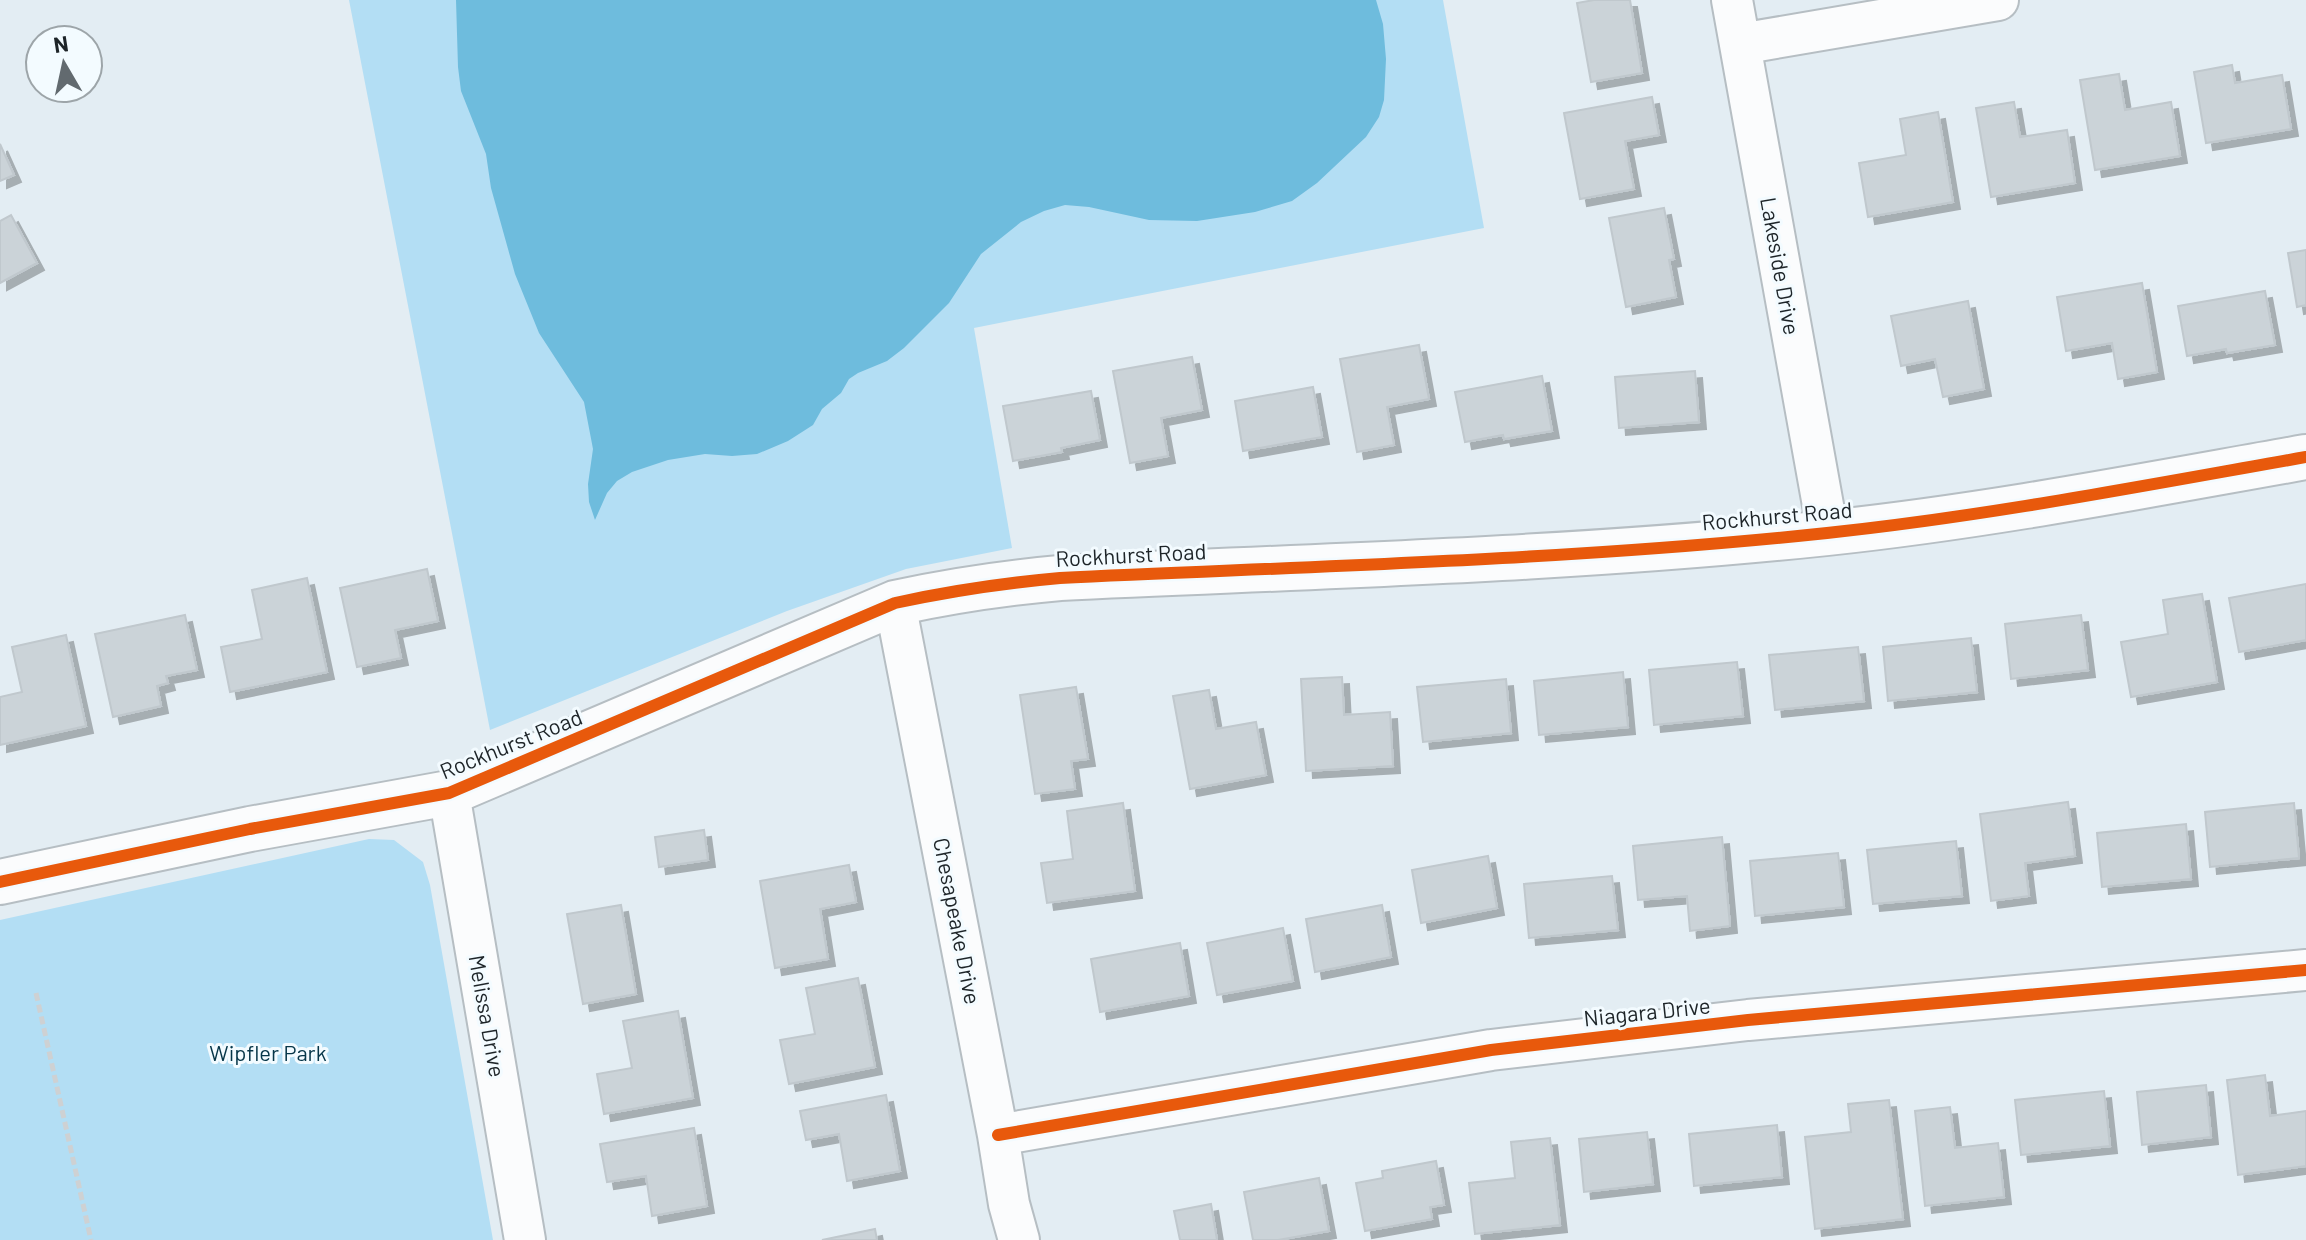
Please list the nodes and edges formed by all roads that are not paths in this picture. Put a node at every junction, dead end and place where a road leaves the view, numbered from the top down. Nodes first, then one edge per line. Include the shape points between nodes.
1 (1732, 0) edge
2 (1998, 0) edge
3 (1740, 44) junction
4 (2306, 457) edge
5 (1828, 533) junction
6 (895, 603) junction
7 (449, 793) junction
8 (0, 882) edge
9 (2306, 970) edge
10 (998, 1135) junction
11 (525, 1240) edge
12 (1019, 1240) edge

1 - 3 street, Lakeside Drive
2 - 3 street
3 - 5 street, Lakeside Drive
4 - 5 street, Rockhurst Road
5 - 6 street, Rockhurst Road via 1604,552 1060,578 998,583
6 - 7 street, Rockhurst Road
6 - 10 street, Chesapeake Drive
7 - 8 street, Rockhurst Road
7 - 11 street, Melissa Drive
9 - 10 street, Niagara Drive via 1748,1020 1491,1050
10 - 12 street, Chesapeake Drive

